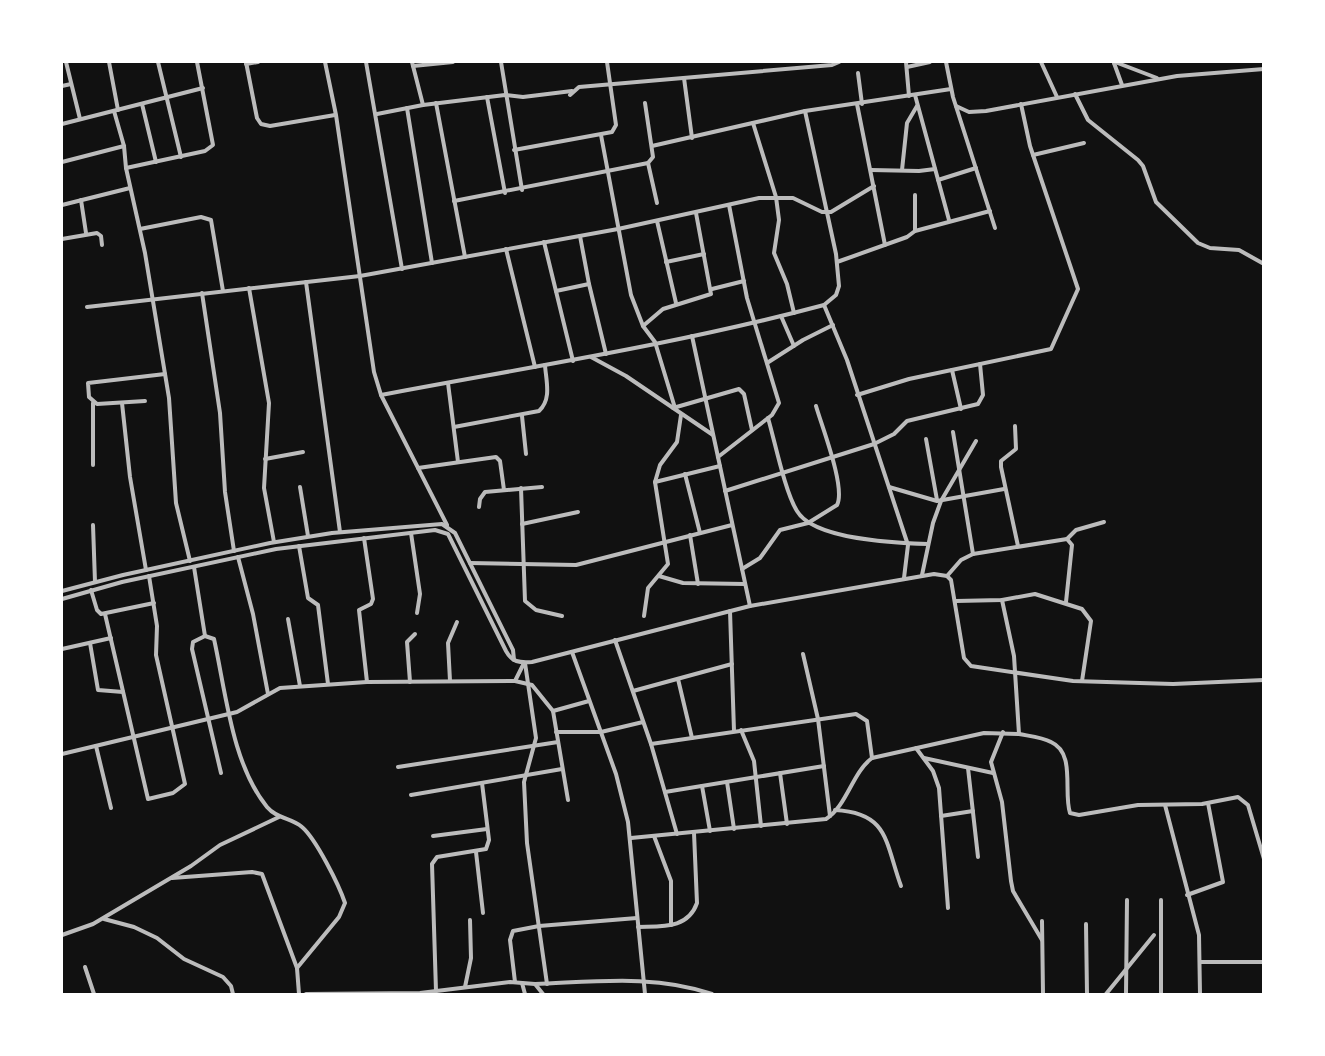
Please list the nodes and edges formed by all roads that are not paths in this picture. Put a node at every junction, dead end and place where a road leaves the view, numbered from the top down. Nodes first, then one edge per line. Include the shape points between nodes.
1 (66, 62) edge
2 (109, 62) edge
3 (158, 62) edge
4 (197, 62) edge
5 (258, 62) edge
6 (325, 62) edge
7 (366, 62) edge
8 (453, 62) edge
9 (501, 62) edge
10 (607, 62) edge
11 (839, 62) edge
12 (906, 62) edge
13 (930, 62) edge
14 (946, 62) edge
15 (1041, 62) edge
16 (1114, 62) edge
17 (246, 63) edge
18 (413, 64) edge
19 (906, 67) junction
20 (1263, 69) edge
21 (858, 73) dead end
22 (684, 78) junction
23 (1159, 79) junction
24 (71, 84) junction
25 (610, 85) junction
26 (1122, 85) junction
27 (62, 86) edge
28 (202, 88) junction
29 (951, 88) junction
30 (1075, 93) junction
31 (505, 95) junction
32 (915, 95) junction
33 (909, 96) junction
34 (167, 97) junction
35 (487, 97) junction
36 (1058, 97) junction
37 (436, 103) junction
38 (645, 103) dead end
39 (142, 104) junction
40 (859, 104) junction
41 (1021, 104) junction
42 (423, 105) junction
43 (918, 105) junction
44 (956, 106) junction
45 (406, 108) junction
46 (116, 110) junction
47 (805, 111) junction
48 (377, 114) junction
49 (336, 116) junction
50 (80, 119) junction
51 (753, 123) junction
52 (62, 124) edge
53 (601, 135) junction
54 (692, 138) junction
55 (1084, 143) dead end
56 (124, 146) junction
57 (652, 146) junction
58 (514, 150) junction
59 (1033, 155) junction
60 (181, 156) junction
61 (62, 162) edge
62 (156, 162) junction
63 (648, 163) junction
64 (126, 168) junction
65 (976, 168) junction
66 (934, 169) junction
67 (871, 170) junction
68 (902, 170) junction
69 (608, 172) junction
70 (938, 180) junction
71 (874, 186) junction
72 (130, 188) junction
73 (522, 190) junction
74 (505, 193) junction
75 (915, 195) dead end
76 (776, 197) junction
77 (81, 200) junction
78 (454, 201) junction
79 (657, 203) dead end
80 (62, 205) edge
81 (729, 205) junction
82 (990, 211) junction
83 (696, 213) junction
84 (828, 213) junction
85 (950, 220) junction
86 (657, 221) junction
87 (995, 228) dead end
88 (140, 229) junction
89 (618, 229) junction
90 (915, 231) junction
91 (86, 233) junction
92 (580, 236) junction
93 (62, 238) edge
94 (544, 242) junction
95 (102, 244) dead end
96 (885, 245) junction
97 (506, 249) junction
98 (704, 254) junction
99 (465, 257) junction
100 (666, 262) junction
101 (837, 262) junction
102 (432, 263) junction
103 (1263, 264) edge
104 (402, 269) junction
105 (360, 276) junction
106 (744, 281) junction
107 (306, 282) junction
108 (588, 284) junction
109 (249, 288) junction
110 (712, 289) junction
111 (223, 291) junction
112 (556, 291) junction
113 (202, 293) junction
114 (153, 300) junction
115 (676, 303) junction
116 (824, 304) junction
117 (87, 307) dead end
118 (794, 313) junction
119 (781, 316) junction
120 (755, 324) junction
121 (833, 325) junction
122 (643, 326) junction
123 (692, 336) junction
124 (655, 342) junction
125 (794, 346) junction
126 (606, 354) junction
127 (591, 357) junction
128 (573, 361) junction
129 (767, 363) junction
130 (980, 364) junction
131 (545, 365) junction
132 (535, 367) junction
133 (952, 370) junction
134 (165, 374) junction
135 (448, 383) junction
136 (381, 395) junction
137 (857, 395) junction
138 (706, 399) junction
139 (145, 401) dead end
140 (93, 402) junction
141 (122, 404) junction
142 (816, 406) dead end
143 (673, 408) junction
144 (961, 409) junction
145 (522, 416) junction
146 (681, 416) junction
147 (768, 418) junction
148 (1015, 426) dead end
149 (454, 427) junction
150 (752, 430) junction
151 (953, 432) dead end
152 (713, 436) junction
153 (926, 439) dead end
154 (976, 441) dead end
155 (874, 444) junction
156 (303, 452) dead end
157 (526, 454) dead end
158 (718, 457) junction
159 (831, 458) junction
160 (265, 459) junction
161 (458, 462) junction
162 (93, 465) dead end
163 (720, 466) junction
164 (418, 468) junction
165 (958, 471) junction
166 (784, 473) junction
167 (685, 474) junction
168 (655, 483) junction
169 (300, 487) dead end
170 (542, 487) dead end
171 (889, 487) junction
172 (521, 488) junction
173 (1004, 489) junction
174 (504, 490) junction
175 (725, 491) junction
176 (963, 498) junction
177 (939, 501) junction
178 (479, 507) dead end
179 (578, 512) dead end
180 (1104, 522) dead end
181 (808, 523) junction
182 (522, 524) junction
183 (93, 525) dead end
184 (447, 525) junction
185 (732, 525) junction
186 (340, 532) junction
187 (411, 533) junction
188 (700, 533) junction
189 (690, 535) junction
190 (308, 536) junction
191 (364, 538) junction
192 (1067, 539) junction
193 (664, 541) junction
194 (274, 542) junction
195 (907, 543) junction
196 (928, 544) junction
197 (299, 546) junction
198 (1018, 546) junction
199 (234, 551) junction
200 (973, 554) junction
201 (238, 557) junction
202 (190, 561) junction
203 (523, 562) junction
204 (470, 563) junction
205 (194, 567) junction
206 (741, 568) junction
207 (146, 570) junction
208 (922, 575) junction
209 (149, 576) junction
210 (658, 576) junction
211 (947, 576) junction
212 (904, 578) junction
213 (95, 582) junction
214 (698, 584) junction
215 (745, 584) junction
216 (92, 590) junction
217 (62, 591) edge
218 (62, 598) edge
219 (1002, 600) junction
220 (956, 601) junction
221 (1066, 602) junction
222 (153, 603) junction
223 (750, 606) junction
224 (729, 611) junction
225 (417, 613) dead end
226 (105, 614) junction
227 (562, 616) dead end
228 (644, 616) dead end
229 (288, 619) dead end
230 (457, 622) dead end
231 (415, 634) dead end
232 (205, 636) junction
233 (111, 638) junction
234 (615, 640) junction
235 (90, 643) junction
236 (62, 650) edge
237 (572, 652) junction
238 (803, 654) dead end
239 (514, 661) junction
240 (525, 663) junction
241 (732, 664) junction
242 (1016, 672) junction
243 (678, 679) junction
244 (1263, 680) edge
245 (450, 681) junction
246 (515, 681) junction
247 (1082, 681) junction
248 (367, 682) junction
249 (410, 682) junction
250 (528, 682) junction
251 (328, 684) junction
252 (300, 686) junction
253 (633, 691) junction
254 (123, 692) junction
255 (268, 694) junction
256 (590, 701) junction
257 (553, 711) junction
258 (231, 714) junction
259 (210, 719) junction
260 (818, 719) junction
261 (643, 722) junction
262 (172, 728) junction
263 (741, 730) junction
264 (734, 731) junction
265 (556, 732) junction
266 (601, 732) junction
267 (1003, 732) junction
268 (1018, 734) junction
269 (134, 737) junction
270 (692, 738) junction
271 (558, 742) junction
272 (651, 744) junction
273 (535, 745) junction
274 (96, 746) junction
275 (916, 748) junction
276 (62, 754) edge
277 (872, 758) junction
278 (924, 758) junction
279 (824, 766) junction
280 (398, 767) dead end
281 (969, 768) junction
282 (562, 769) junction
283 (221, 773) dead end
284 (780, 773) junction
285 (994, 773) junction
286 (525, 775) junction
287 (756, 778) junction
288 (727, 782) junction
289 (482, 783) junction
290 (702, 786) junction
291 (665, 792) junction
292 (411, 795) dead end
293 (568, 800) dead end
294 (1208, 803) junction
295 (1165, 804) junction
296 (111, 808) dead end
297 (835, 810) junction
298 (973, 811) junction
299 (830, 816) junction
300 (941, 816) junction
301 (279, 817) junction
302 (788, 824) junction
303 (761, 826) junction
304 (487, 829) junction
305 (734, 829) junction
306 (710, 831) junction
307 (694, 833) junction
308 (677, 834) junction
309 (433, 836) dead end
310 (654, 836) junction
311 (631, 838) junction
312 (476, 852) junction
313 (978, 857) dead end
314 (1263, 859) edge
315 (170, 878) junction
316 (901, 886) dead end
317 (1187, 895) junction
318 (1126, 900) dead end
319 (1161, 900) dead end
320 (948, 908) dead end
321 (483, 913) dead end
322 (637, 918) junction
323 (103, 919) junction
324 (470, 920) dead end
325 (1042, 921) dead end
326 (1086, 924) dead end
327 (671, 925) junction
328 (539, 926) junction
329 (638, 927) junction
330 (62, 935) edge
331 (1154, 935) dead end
332 (1042, 940) junction
333 (1200, 962) junction
334 (1263, 962) edge
335 (86, 967) dead end
336 (297, 968) junction
337 (1126, 969) junction
338 (515, 982) junction
339 (522, 982) junction
340 (644, 982) junction
341 (534, 984) junction
342 (547, 984) junction
343 (465, 987) junction
344 (436, 991) junction
345 (94, 994) edge
346 (233, 994) edge
347 (299, 994) edge
348 (306, 994) edge
349 (525, 994) edge
350 (543, 994) edge
351 (645, 994) edge
352 (712, 994) edge
353 (1043, 994) edge
354 (1087, 994) edge
355 (1107, 994) edge
356 (1126, 994) edge
357 (1161, 994) edge
358 (1200, 994) edge

1 - 24 street
2 - 46 street
3 - 34 street
4 - 28 street
5 - 17 street
6 - 49 street
7 - 48 street
8 - 18 street
9 - 31 street
10 - 25 street
11 - 22 street
12 - 19 street
13 - 19 street
14 - 29 street
15 - 36 street
16 - 23 street
16 - 26 street
17 - 49 street via 261,124
18 - 42 street
19 - 33 street
20 - 23 street
21 - 40 street
22 - 25 street
22 - 54 street
23 - 26 street
24 - 27 street
24 - 50 street
25 - 31 street via 523,98
25 - 53 street via 615,129
26 - 30 street
28 - 34 street
28 - 60 street via 213,145 205,151
29 - 32 street
29 - 44 street
30 - 36 street
30 - 103 street via 1088,120 1143,166 1156,201 1183,230 1204,247 1231,248
31 - 35 street
31 - 58 street
32 - 33 street
32 - 43 street
33 - 40 street
34 - 39 street
34 - 60 street
35 - 37 street
35 - 74 street
36 - 41 street
37 - 42 street
37 - 78 street
38 - 57 street
39 - 46 street
39 - 62 street
40 - 47 street
40 - 67 street
41 - 44 street via 974,112
41 - 59 street
42 - 45 street
43 - 66 street
43 - 68 street via 907,123
44 - 65 street
45 - 48 street
45 - 102 street
46 - 50 street
46 - 56 street
47 - 51 street
47 - 84 street
48 - 104 street
49 - 105 street
50 - 52 street
51 - 54 street
51 - 76 street
53 - 58 street
53 - 69 street
54 - 57 street
55 - 59 street
56 - 61 street
56 - 64 street
57 - 63 street via 653,157
58 - 73 street
59 - 130 street via 1078,289 1051,349
60 - 62 street
62 - 64 street
63 - 69 street
63 - 79 street
64 - 72 street
65 - 70 street
65 - 82 street
66 - 68 street
66 - 70 street
67 - 68 street
67 - 71 street
69 - 73 street
69 - 89 street
70 - 85 street
71 - 84 street
71 - 96 street
72 - 77 street
72 - 88 street
73 - 74 street
74 - 78 street
75 - 90 street
76 - 81 street
76 - 84 street via 793,198
76 - 118 street via 779,220 774,253
77 - 80 street
77 - 91 street
78 - 99 street
81 - 83 street
81 - 106 street
82 - 85 street
82 - 87 street
83 - 86 street
83 - 98 street
84 - 101 street
85 - 90 street
86 - 89 street
86 - 100 street
88 - 111 street via 201,217 211,220
88 - 114 street
89 - 92 street
89 - 122 street via 631,295
90 - 96 street
91 - 93 street
91 - 95 street via 99,233
92 - 94 street
92 - 108 street
94 - 97 street
94 - 112 street
96 - 101 street
97 - 99 street
97 - 132 street
98 - 100 street
98 - 110 street
99 - 102 street
100 - 115 street
101 - 116 street via 839,286
102 - 104 street
104 - 105 street
105 - 107 street
105 - 136 street
106 - 110 street
106 - 120 street
107 - 109 street
107 - 186 street
108 - 112 street
108 - 126 street
109 - 111 street
109 - 160 street via 268,403
110 - 115 street via 708,296
111 - 113 street
112 - 128 street
113 - 114 street
113 - 199 street via 220,413
114 - 117 street
114 - 134 street
115 - 122 street
116 - 118 street
116 - 121 street
118 - 119 street
119 - 120 street
119 - 125 street
120 - 123 street
120 - 129 street
121 - 125 street
121 - 137 street
122 - 124 street
123 - 124 street
123 - 138 street
124 - 126 street
124 - 143 street
125 - 129 street
126 - 127 street
127 - 128 street
127 - 143 street
128 - 131 street
129 - 147 street via 779,403
130 - 133 street
130 - 144 street via 982,400
131 - 132 street
131 - 145 street via 545,406
132 - 135 street
133 - 137 street
133 - 144 street
134 - 140 street via 91,381 88,390
134 - 202 street via 173,431 176,503
135 - 136 street
135 - 149 street
136 - 164 street
137 - 155 street
138 - 143 street
138 - 150 street via 735,388 743,391
138 - 152 street
139 - 141 street
140 - 141 street
140 - 162 street
141 - 207 street via 129,477
142 - 159 street
143 - 146 street
144 - 155 street via 907,421 894,434
145 - 149 street
145 - 157 street
146 - 152 street
146 - 168 street via 677,442 660,465
147 - 150 street
147 - 166 street
148 - 173 street via 1015,452 1001,461
149 - 161 street
150 - 158 street
151 - 165 street
152 - 158 street
153 - 177 street
154 - 165 street
155 - 159 street
155 - 171 street
156 - 160 street
158 - 163 street
159 - 166 street
159 - 181 street via 839,501
160 - 194 street via 264,488
161 - 164 street
161 - 174 street via 500,460
163 - 167 street
163 - 175 street
164 - 184 street
165 - 176 street
165 - 177 street
166 - 175 street
166 - 181 street via 796,510
167 - 168 street
167 - 188 street
168 - 193 street
169 - 190 street
170 - 172 street
171 - 177 street
171 - 195 street
172 - 174 street
172 - 182 street
173 - 176 street
173 - 198 street
174 - 178 street via 486,492
175 - 185 street
176 - 177 street
176 - 200 street
177 - 196 street
179 - 182 street
180 - 192 street via 1076,530
181 - 195 street via 825,532
181 - 206 street via 780,530 759,558
182 - 203 street
183 - 213 street
184 - 186 street
184 - 204 street
185 - 188 street
185 - 206 street
186 - 190 street
187 - 191 street
187 - 225 street via 420,594
187 - 239 street via 435,530 448,534
188 - 189 street
189 - 193 street
189 - 214 street
190 - 194 street
191 - 197 street
191 - 248 street via 373,599 359,610
192 - 198 street
192 - 221 street via 1072,545
193 - 203 street via 576,564
193 - 210 street via 668,564
194 - 199 street
195 - 196 street
195 - 212 street
196 - 208 street
197 - 201 street
197 - 251 street via 308,598 318,605
198 - 200 street
199 - 202 street
200 - 211 street via 961,560
201 - 205 street
201 - 255 street
202 - 207 street
203 - 204 street
203 - 227 street via 525,601 536,610
204 - 239 street via 513,650
205 - 209 street
205 - 232 street
206 - 215 street
207 - 213 street
208 - 211 street
208 - 212 street
209 - 216 street
209 - 222 street
210 - 214 street
210 - 228 street via 648,588
211 - 220 street
212 - 223 street
213 - 217 street
214 - 215 street
215 - 223 street
216 - 218 street
216 - 226 street via 97,610
219 - 220 street
219 - 221 street via 1029,594
219 - 242 street
220 - 242 street via 966,663
221 - 247 street via 1083,609 1091,621
222 - 226 street
222 - 262 street via 158,626 156,655
223 - 224 street
224 - 234 street
224 - 241 street
226 - 233 street
229 - 252 street
230 - 245 street via 448,643
231 - 249 street via 407,642
232 - 258 street via 214,639
232 - 259 street via 194,642 192,649
233 - 235 street
233 - 254 street
234 - 237 street
234 - 253 street
235 - 236 street
235 - 254 street via 98,690
237 - 240 street
237 - 256 street
238 - 260 street
239 - 240 street
240 - 246 street
240 - 250 street
241 - 243 street
241 - 264 street
242 - 247 street
242 - 268 street
243 - 253 street
243 - 270 street
244 - 247 street via 1173,684
245 - 246 street
245 - 249 street
246 - 250 street
248 - 249 street
248 - 251 street
250 - 257 street
250 - 273 street
251 - 252 street
252 - 255 street
253 - 261 street
254 - 269 street
255 - 258 street
256 - 257 street
256 - 266 street
257 - 265 street
258 - 259 street
258 - 301 street via 241,766 267,807
259 - 262 street
259 - 283 street
260 - 263 street
260 - 277 street via 861,714 867,721
260 - 279 street
261 - 266 street
261 - 272 street
262 - 269 street
262 - 269 street via 184,784 173,793 148,799
263 - 264 street
263 - 287 street via 749,745
264 - 270 street
265 - 266 street
265 - 271 street
266 - 311 street
267 - 268 street
267 - 275 street
267 - 285 street via 992,755
268 - 295 street via 1048,740 1059,747 1066,766 1068,806 1073,815
269 - 274 street
270 - 272 street
271 - 273 street
271 - 282 street
272 - 291 street
273 - 280 street
273 - 286 street
274 - 276 street
274 - 296 street
275 - 277 street
275 - 278 street
277 - 297 street via 862,766
278 - 281 street
278 - 300 street via 937,779
279 - 284 street
279 - 299 street
281 - 285 street
281 - 298 street
282 - 286 street
282 - 293 street
284 - 287 street
284 - 302 street
285 - 332 street via 1002,802 1013,891
286 - 289 street
286 - 328 street via 527,843
287 - 288 street
287 - 303 street
288 - 290 street
288 - 305 street
289 - 292 street
289 - 304 street
290 - 291 street
290 - 306 street
291 - 308 street
294 - 295 street
294 - 314 street via 1244,800
294 - 317 street via 1223,882
295 - 317 street
297 - 299 street
297 - 316 street via 862,813 879,825
298 - 300 street
298 - 313 street
299 - 302 street
300 - 320 street
301 - 315 street via 220,845
301 - 336 street via 305,831 345,903 339,917
302 - 303 street
303 - 305 street
304 - 309 street
304 - 312 street via 488,845
305 - 306 street
306 - 307 street
307 - 308 street
307 - 327 street via 697,903 688,920
308 - 310 street
310 - 311 street
310 - 327 street via 671,881
311 - 322 street
312 - 321 street
312 - 344 street via 437,857 432,864
315 - 323 street
315 - 336 street via 262,874
317 - 333 street via 1199,935
318 - 337 street
319 - 357 street
322 - 328 street
322 - 329 street
323 - 330 street
323 - 346 street via 146,932 183,959 223,977
324 - 343 street via 472,946
325 - 332 street
326 - 354 street
327 - 329 street
328 - 338 street via 511,934
328 - 342 street
329 - 340 street
331 - 337 street
332 - 353 street
333 - 334 street
333 - 358 street
335 - 345 street
336 - 347 street
337 - 355 street
337 - 356 street
338 - 339 street
338 - 343 street
339 - 341 street
339 - 349 street
340 - 342 street
340 - 351 street
340 - 352 street
341 - 342 street
341 - 350 street
343 - 344 street
344 - 348 street

